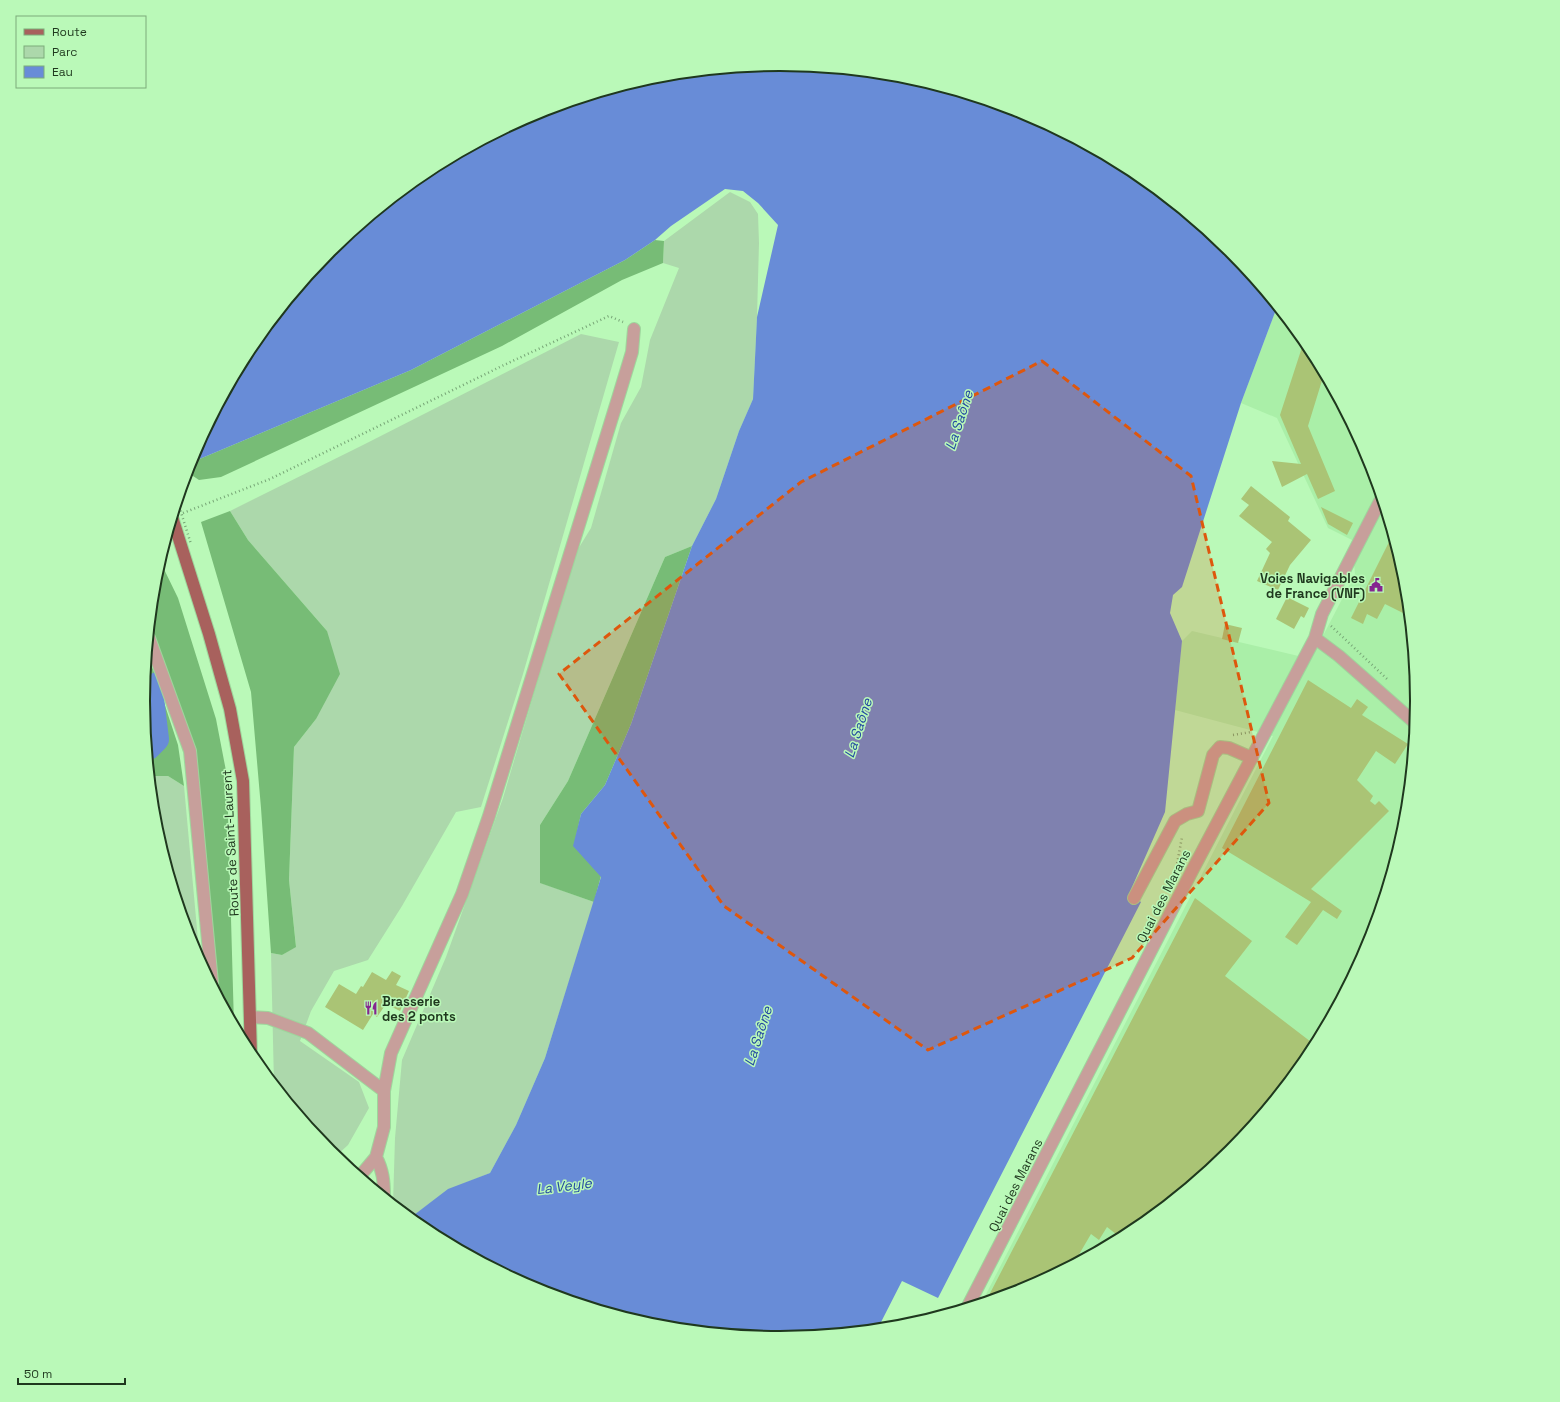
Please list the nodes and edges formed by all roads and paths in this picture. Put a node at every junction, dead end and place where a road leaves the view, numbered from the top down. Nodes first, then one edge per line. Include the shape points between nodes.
1 (634, 329) joint
2 (1379, 504) edge
3 (179, 510) edge
4 (177, 517) edge
5 (186, 544) junction
6 (1328, 623) dead end
7 (1315, 638) junction
8 (152, 647) edge
9 (1388, 680) dead end
10 (1410, 718) edge
11 (1252, 732) dead end
12 (1230, 735) dead end
13 (1252, 758) junction
14 (1183, 836) dead end
15 (1174, 878) dead end
16 (1134, 898) dead end
17 (211, 971) edge
18 (250, 1017) junction
19 (251, 1043) edge
20 (384, 1092) junction
21 (376, 1157) junction
22 (363, 1173) edge
23 (384, 1191) edge
24 (970, 1302) edge

1 - 4 path via 609,316 270,479
1 - 20 street via 632,352 489,816 462,894 391,1053
2 - 7 street, Quai des Marans via 1322,614
3 - 5 path, bridge
4 - 5 main road, Route de Saint-Laurent
5 - 18 main road, Route de Saint-Laurent via 230,708 243,781
6 - 9 path
7 - 10 street
7 - 13 street, Quai des Marans
8 - 17 street via 190,751
11 - 12 path
13 - 16 street via 1220,747 1213,754 1198,811 1175,821
13 - 24 street, Quai des Marans
14 - 15 path
18 - 19 main road, Route de Saint-Laurent
18 - 20 street via 268,1018 308,1033
20 - 21 street via 384,1128
21 - 22 street
21 - 23 street via 384,1180

